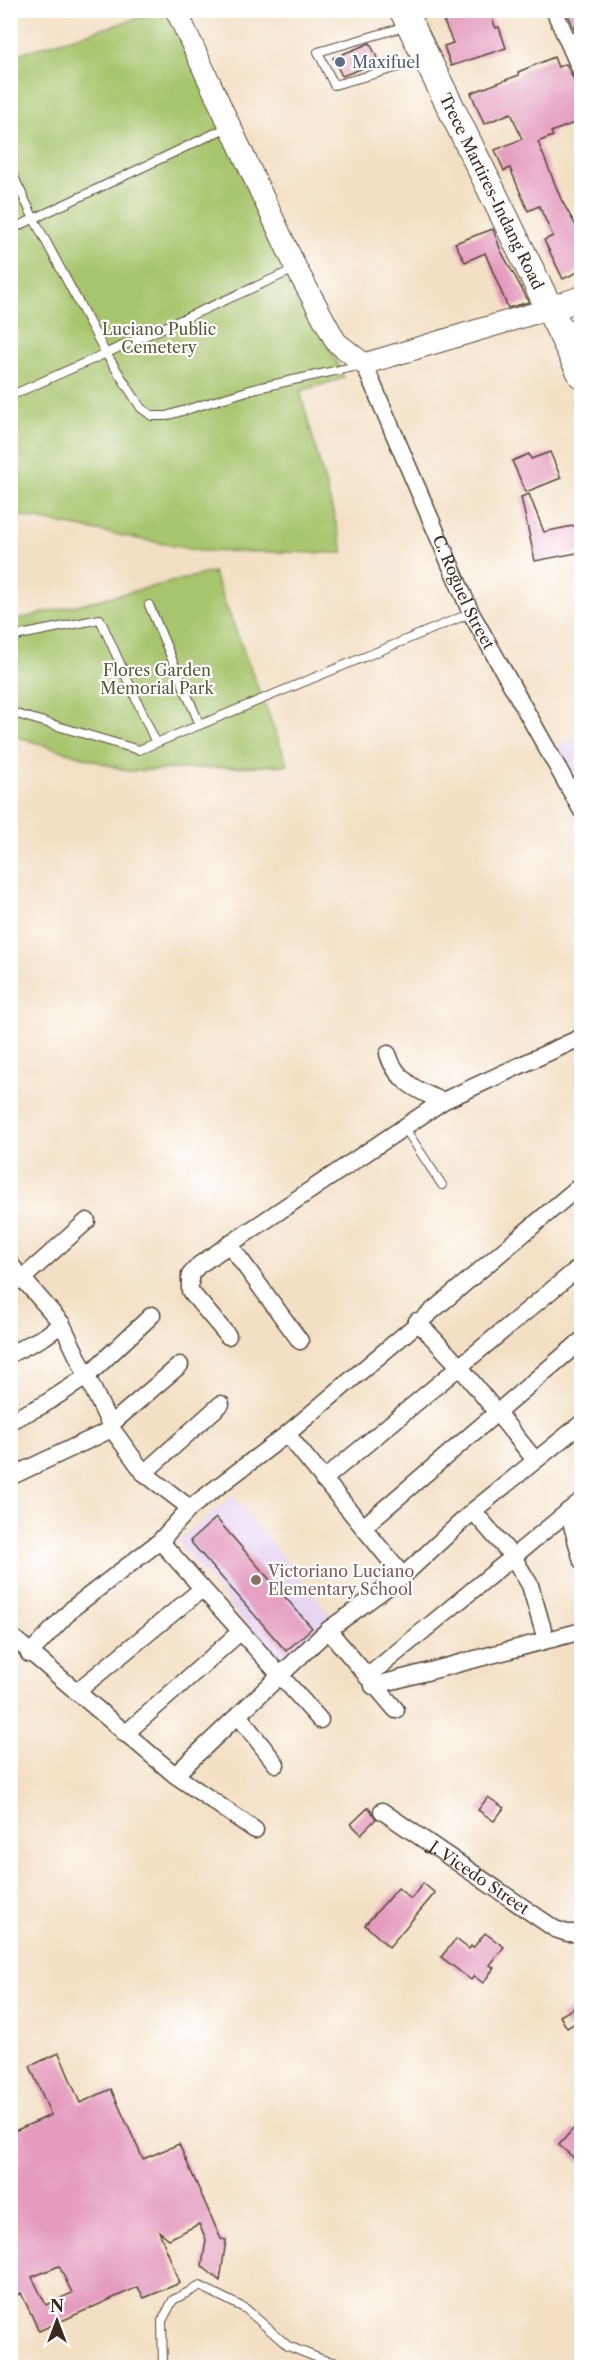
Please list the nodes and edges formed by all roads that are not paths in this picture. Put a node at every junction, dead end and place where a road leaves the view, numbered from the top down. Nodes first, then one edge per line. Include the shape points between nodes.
1 (176, 10) edge
2 (554, 10) edge
3 (406, 18) edge
4 (427, 59) junction
5 (582, 73) edge
6 (230, 126) junction
7 (10, 169) edge
8 (34, 219) junction
9 (10, 230) edge
10 (296, 268) junction
11 (582, 298) edge
12 (549, 309) junction
13 (105, 352) junction
14 (364, 364) junction
15 (582, 375) edge
16 (10, 396) edge
17 (149, 605) dead end
18 (471, 613) junction
19 (10, 637) edge
20 (10, 712) edge
21 (200, 725) junction
22 (156, 743) junction
23 (582, 811) edge
24 (582, 1037) edge
25 (388, 1054) dead end
26 (443, 1101) junction
27 (404, 1127) junction
28 (582, 1184) edge
29 (442, 1185) dead end
30 (87, 1221) dead end
31 (229, 1244) junction
32 (10, 1264) edge
33 (582, 1265) edge
34 (17, 1281) edge
35 (152, 1316) dead end
36 (417, 1321) junction
37 (62, 1324) junction
38 (228, 1336) dead end
39 (582, 1340) edge
40 (300, 1341) dead end
41 (10, 1354) edge
42 (180, 1365) dead end
43 (460, 1367) junction
44 (86, 1377) junction
45 (221, 1404) dead end
46 (499, 1413) junction
47 (10, 1421) edge
48 (582, 1423) edge
49 (111, 1427) junction
50 (287, 1434) junction
51 (535, 1460) junction
52 (144, 1473) junction
53 (10, 1477) edge
54 (323, 1480) junction
55 (582, 1500) edge
56 (190, 1508) junction
57 (473, 1511) junction
58 (568, 1511) junction
59 (363, 1527) junction
60 (160, 1541) junction
61 (513, 1557) junction
62 (582, 1561) edge
63 (402, 1576) junction
64 (202, 1589) junction
65 (328, 1630) junction
66 (582, 1631) edge
67 (240, 1632) junction
68 (10, 1635) edge
69 (546, 1640) junction
70 (29, 1654) junction
71 (279, 1677) junction
72 (370, 1682) junction
73 (76, 1692) junction
74 (396, 1710) dead end
75 (238, 1715) junction
76 (320, 1720) dead end
77 (125, 1734) junction
78 (276, 1764) dead end
79 (175, 1775) junction
80 (382, 1811) dead end
81 (255, 1830) dead end
82 (582, 1933) edge
83 (163, 2367) edge
84 (363, 2367) edge

1 - 6 street
2 - 5 street
3 - 4 main road, Trece Martires-Indang Road
3 - 4 lane via 318,52 334,86
4 - 12 main road, Trece Martires-Indang Road
6 - 8 lane
6 - 10 street
7 - 8 lane
8 - 9 lane
8 - 13 lane
10 - 13 lane
10 - 14 street via 336,342
11 - 12 main road
12 - 14 street
12 - 15 main road, Trece Martires-Indang Road
13 - 14 lane via 141,408 158,417 257,388
13 - 16 lane
14 - 18 street, C. Roguel Street
17 - 21 lane
18 - 21 lane
18 - 23 street, C. Roguel Street
19 - 22 lane via 100,619
20 - 22 lane via 139,750
21 - 22 lane
24 - 26 street
25 - 26 street via 412,1089
26 - 27 street
27 - 29 lane
27 - 31 street
28 - 36 street
30 - 34 street
31 - 38 street via 199,1265 188,1282 190,1291
31 - 40 street
32 - 34 street
33 - 43 street
34 - 37 street
35 - 44 street
36 - 43 street
36 - 50 street
37 - 41 street
37 - 44 street
39 - 46 street
42 - 49 street
43 - 46 street
43 - 54 street
44 - 47 street
44 - 49 street
45 - 52 street
46 - 51 street
46 - 59 street
48 - 51 street
49 - 52 street
49 - 53 street
50 - 54 street
50 - 56 street
51 - 57 street
52 - 56 street
54 - 59 street
55 - 58 street
56 - 60 street
57 - 61 street
57 - 63 street
58 - 61 street
58 - 62 street
59 - 63 street
60 - 64 street
60 - 70 street via 74,1607
61 - 69 street via 530,1585
61 - 72 street
63 - 65 street
64 - 67 street
64 - 73 street
65 - 71 street
65 - 72 street
66 - 69 street
67 - 71 street
67 - 77 street
68 - 70 street
69 - 72 street
70 - 73 street
71 - 75 street
71 - 76 street
72 - 74 street
73 - 77 street
75 - 78 street
75 - 79 street
77 - 79 street
79 - 81 street
80 - 82 street, J. Vicedo Street via 555,1929
83 - 84 lane via 162,2321 172,2300 200,2286 246,2309 288,2346 323,2360

